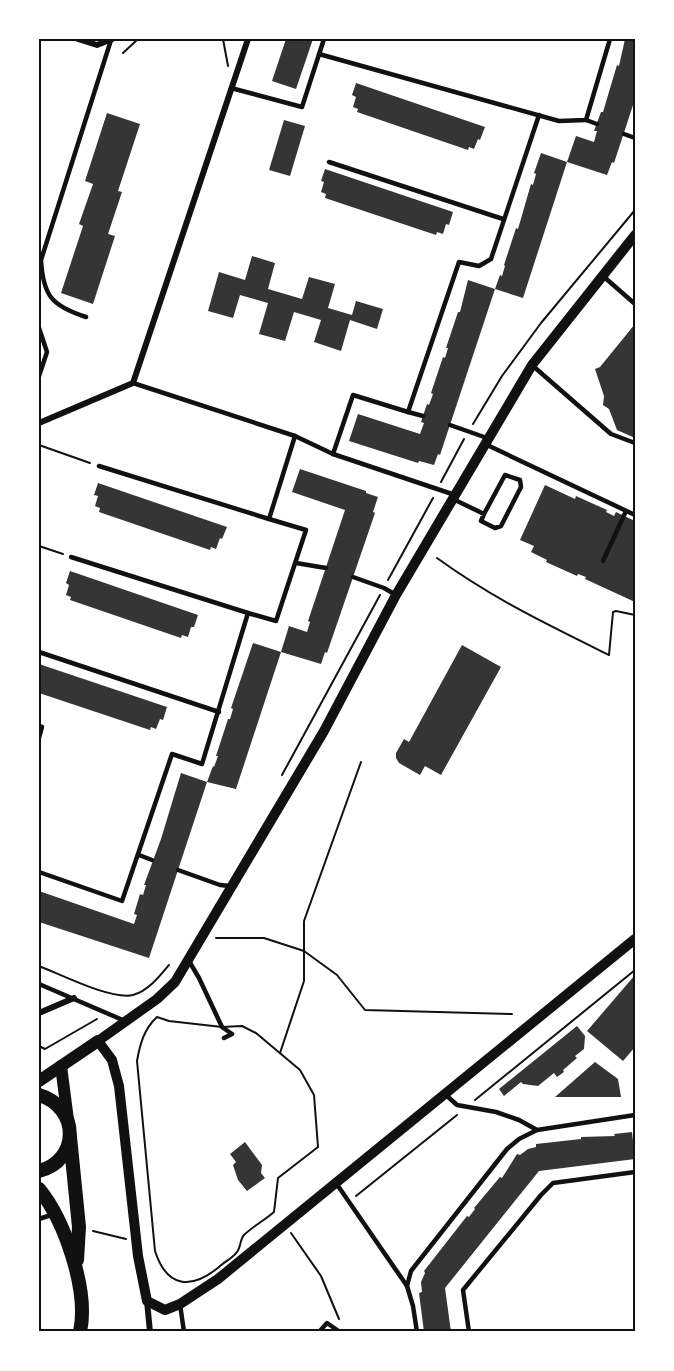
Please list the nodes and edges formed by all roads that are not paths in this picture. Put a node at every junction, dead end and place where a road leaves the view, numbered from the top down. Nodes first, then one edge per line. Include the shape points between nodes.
1 (78, 39) edge
2 (248, 39) edge
3 (324, 39) edge
4 (610, 39) edge
5 (111, 40) edge
6 (319, 54) junction
7 (231, 88) junction
8 (539, 115) junction
9 (586, 120) junction
10 (597, 123) dead end
11 (624, 134) dead end
12 (635, 138) edge
13 (329, 162) dead end
14 (503, 219) junction
15 (635, 235) edge
16 (603, 276) junction
17 (635, 304) edge
18 (86, 317) dead end
19 (39, 328) edge
20 (532, 365) junction
21 (39, 376) edge
22 (133, 383) junction
23 (408, 412) junction
24 (423, 416) dead end
25 (39, 423) edge
26 (450, 425) dead end
27 (295, 436) junction
28 (486, 441) junction
29 (635, 443) edge
30 (333, 453) junction
31 (99, 466) road end
32 (454, 497) junction
33 (626, 511) junction
34 (484, 514) junction
35 (635, 515) edge
36 (269, 519) junction
37 (71, 557) road end
38 (603, 561) dead end
39 (296, 563) junction
40 (326, 568) dead end
41 (353, 577) dead end
42 (396, 594) junction
43 (248, 613) junction
44 (39, 652) edge
45 (219, 712) junction
46 (39, 726) edge
47 (39, 738) edge
48 (138, 855) junction
49 (152, 860) dead end
50 (178, 870) dead end
51 (39, 872) edge
52 (233, 886) junction
53 (635, 939) edge
54 (187, 959) junction
55 (39, 984) edge
56 (74, 998) junction
57 (39, 1012) edge
58 (125, 1021) junction
59 (224, 1038) dead end
60 (98, 1041) junction
61 (61, 1066) junction
62 (39, 1081) edge
63 (39, 1095) edge
64 (446, 1095) junction
65 (635, 1115) edge
66 (68, 1120) junction
67 (537, 1130) junction
68 (70, 1137) junction
69 (39, 1171) edge
70 (635, 1172) edge
71 (336, 1183) junction
72 (39, 1189) edge
73 (54, 1214) junction
74 (39, 1219) edge
75 (76, 1265) junction
76 (407, 1286) junction
77 (147, 1301) junction
78 (180, 1304) junction
79 (342, 1330) edge
80 (80, 1332) edge
81 (150, 1332) edge
82 (184, 1332) edge
83 (320, 1332) edge
84 (417, 1332) edge
85 (469, 1332) edge

1 - 5 street via 97,45
2 - 7 street
3 - 6 lane
4 - 9 lane
5 - 18 lane via 41,260 46,290 54,303
6 - 7 lane via 302,107
6 - 8 lane
7 - 22 street
8 - 9 lane via 559,121
8 - 14 lane
9 - 10 lane
11 - 12 lane
13 - 14 lane
14 - 23 lane via 491,259 479,266 459,262
15 - 16 street
16 - 17 lane
16 - 20 street
19 - 21 lane via 47,352
20 - 28 street
20 - 29 lane via 611,434
22 - 25 street
22 - 27 lane
23 - 24 lane
23 - 30 lane via 353,395
26 - 28 lane
27 - 30 lane
27 - 36 lane
28 - 32 street
28 - 33 lane
30 - 32 lane
31 - 36 lane
32 - 34 lane
32 - 42 street
33 - 35 lane
33 - 38 lane
34 - 34 lane via 505,475 520,480 521,487 501,526 495,528 481,520
36 - 39 lane via 306,530
37 - 43 lane
39 - 40 lane
39 - 43 lane via 276,621
41 - 42 lane
42 - 52 street via 324,731
43 - 45 lane
44 - 45 lane
45 - 48 lane via 202,764 172,754
46 - 47 lane
48 - 49 lane
48 - 51 lane via 122,900
50 - 52 lane
52 - 54 street
53 - 64 street
54 - 58 street via 175,982
54 - 59 lane via 222,1027 232,1034
55 - 56 lane
56 - 57 street
56 - 58 lane
58 - 60 street
60 - 61 main road
60 - 77 street via 112,1060 119,1086
61 - 62 main road
61 - 66 main road
63 - 66 main road via 58,1104
64 - 67 lane via 457,1105 496,1112
64 - 71 street
65 - 67 lane
66 - 68 main road
67 - 76 lane via 507,1149 411,1270
68 - 69 main road via 64,1154 50,1168
68 - 75 main road via 79,1227
70 - 85 lane via 553,1183 463,1290
71 - 76 lane
71 - 78 street via 218,1279
72 - 73 main road
73 - 74 lane
73 - 75 main road
75 - 80 main road
76 - 84 lane
77 - 78 street via 165,1310
77 - 81 street
78 - 82 lane
79 - 83 lane via 327,1323

